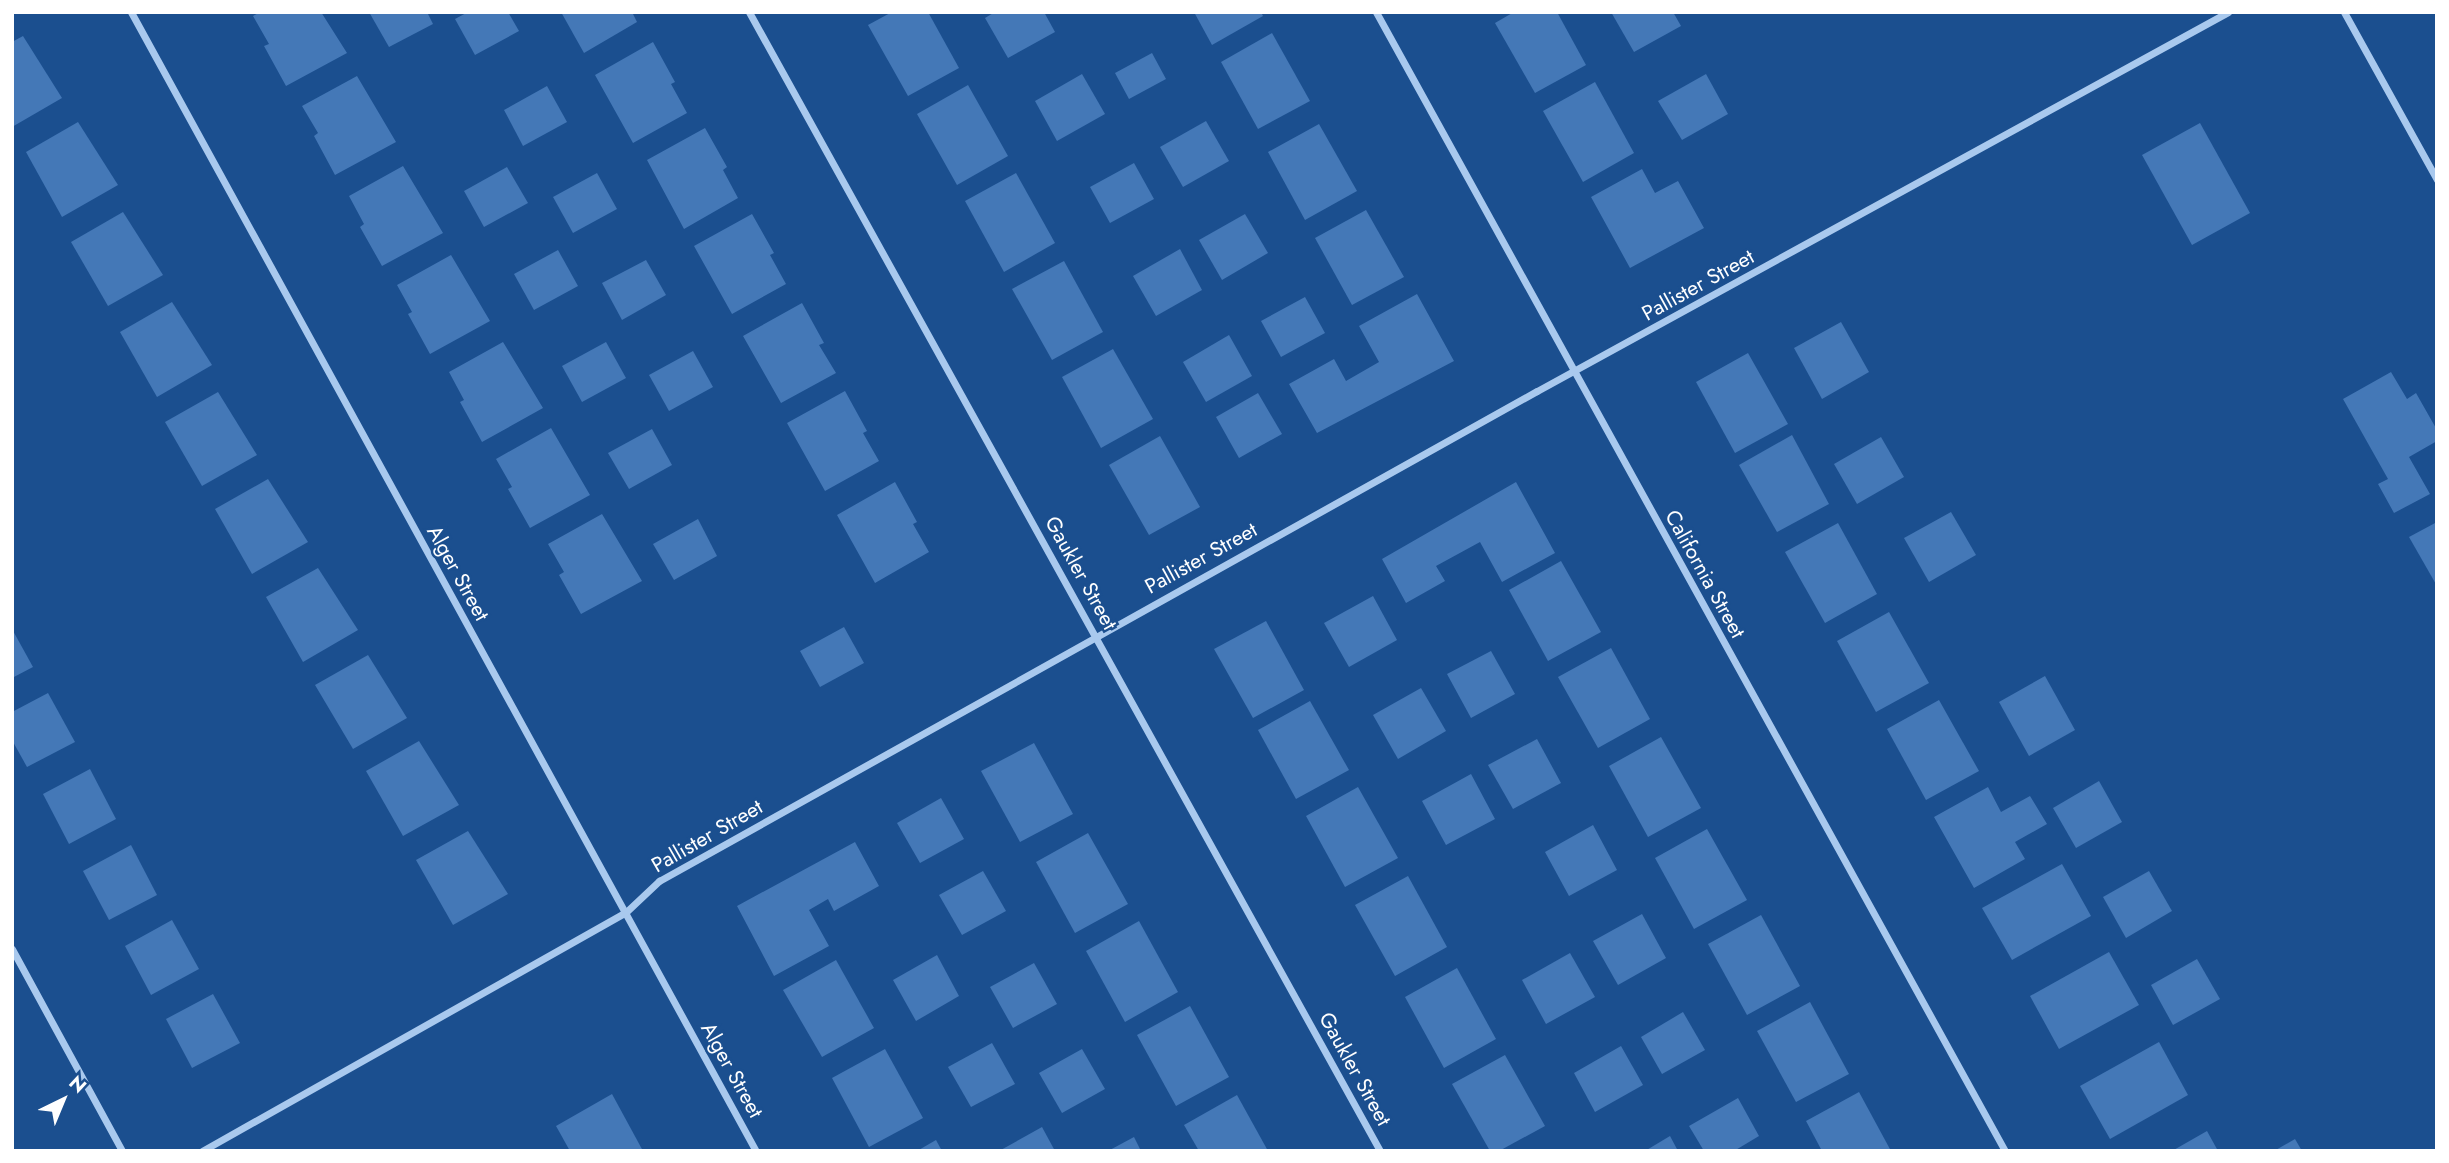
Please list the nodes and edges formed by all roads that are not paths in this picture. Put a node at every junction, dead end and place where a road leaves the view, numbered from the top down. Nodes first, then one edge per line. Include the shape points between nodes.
1 (131, 12) edge
2 (749, 12) edge
3 (1376, 12) edge
4 (2228, 12) edge
5 (2344, 12) edge
6 (2437, 180) edge
7 (1574, 371) junction
8 (1096, 637) junction
9 (625, 913) junction
10 (12, 949) edge
11 (122, 1151) edge
12 (202, 1151) edge
13 (756, 1151) edge
14 (1380, 1151) edge
15 (2005, 1151) edge

1 - 9 street, Alger Street
2 - 8 street, Gaukler Street
3 - 7 street, California Street
4 - 7 street, Pallister Street
5 - 6 street
7 - 8 street, Pallister Street
7 - 15 street, California Street
8 - 9 street, Pallister Street via 659,881
8 - 14 street, Gaukler Street
9 - 12 street, Pallister Street
9 - 13 street, Alger Street
10 - 11 street

